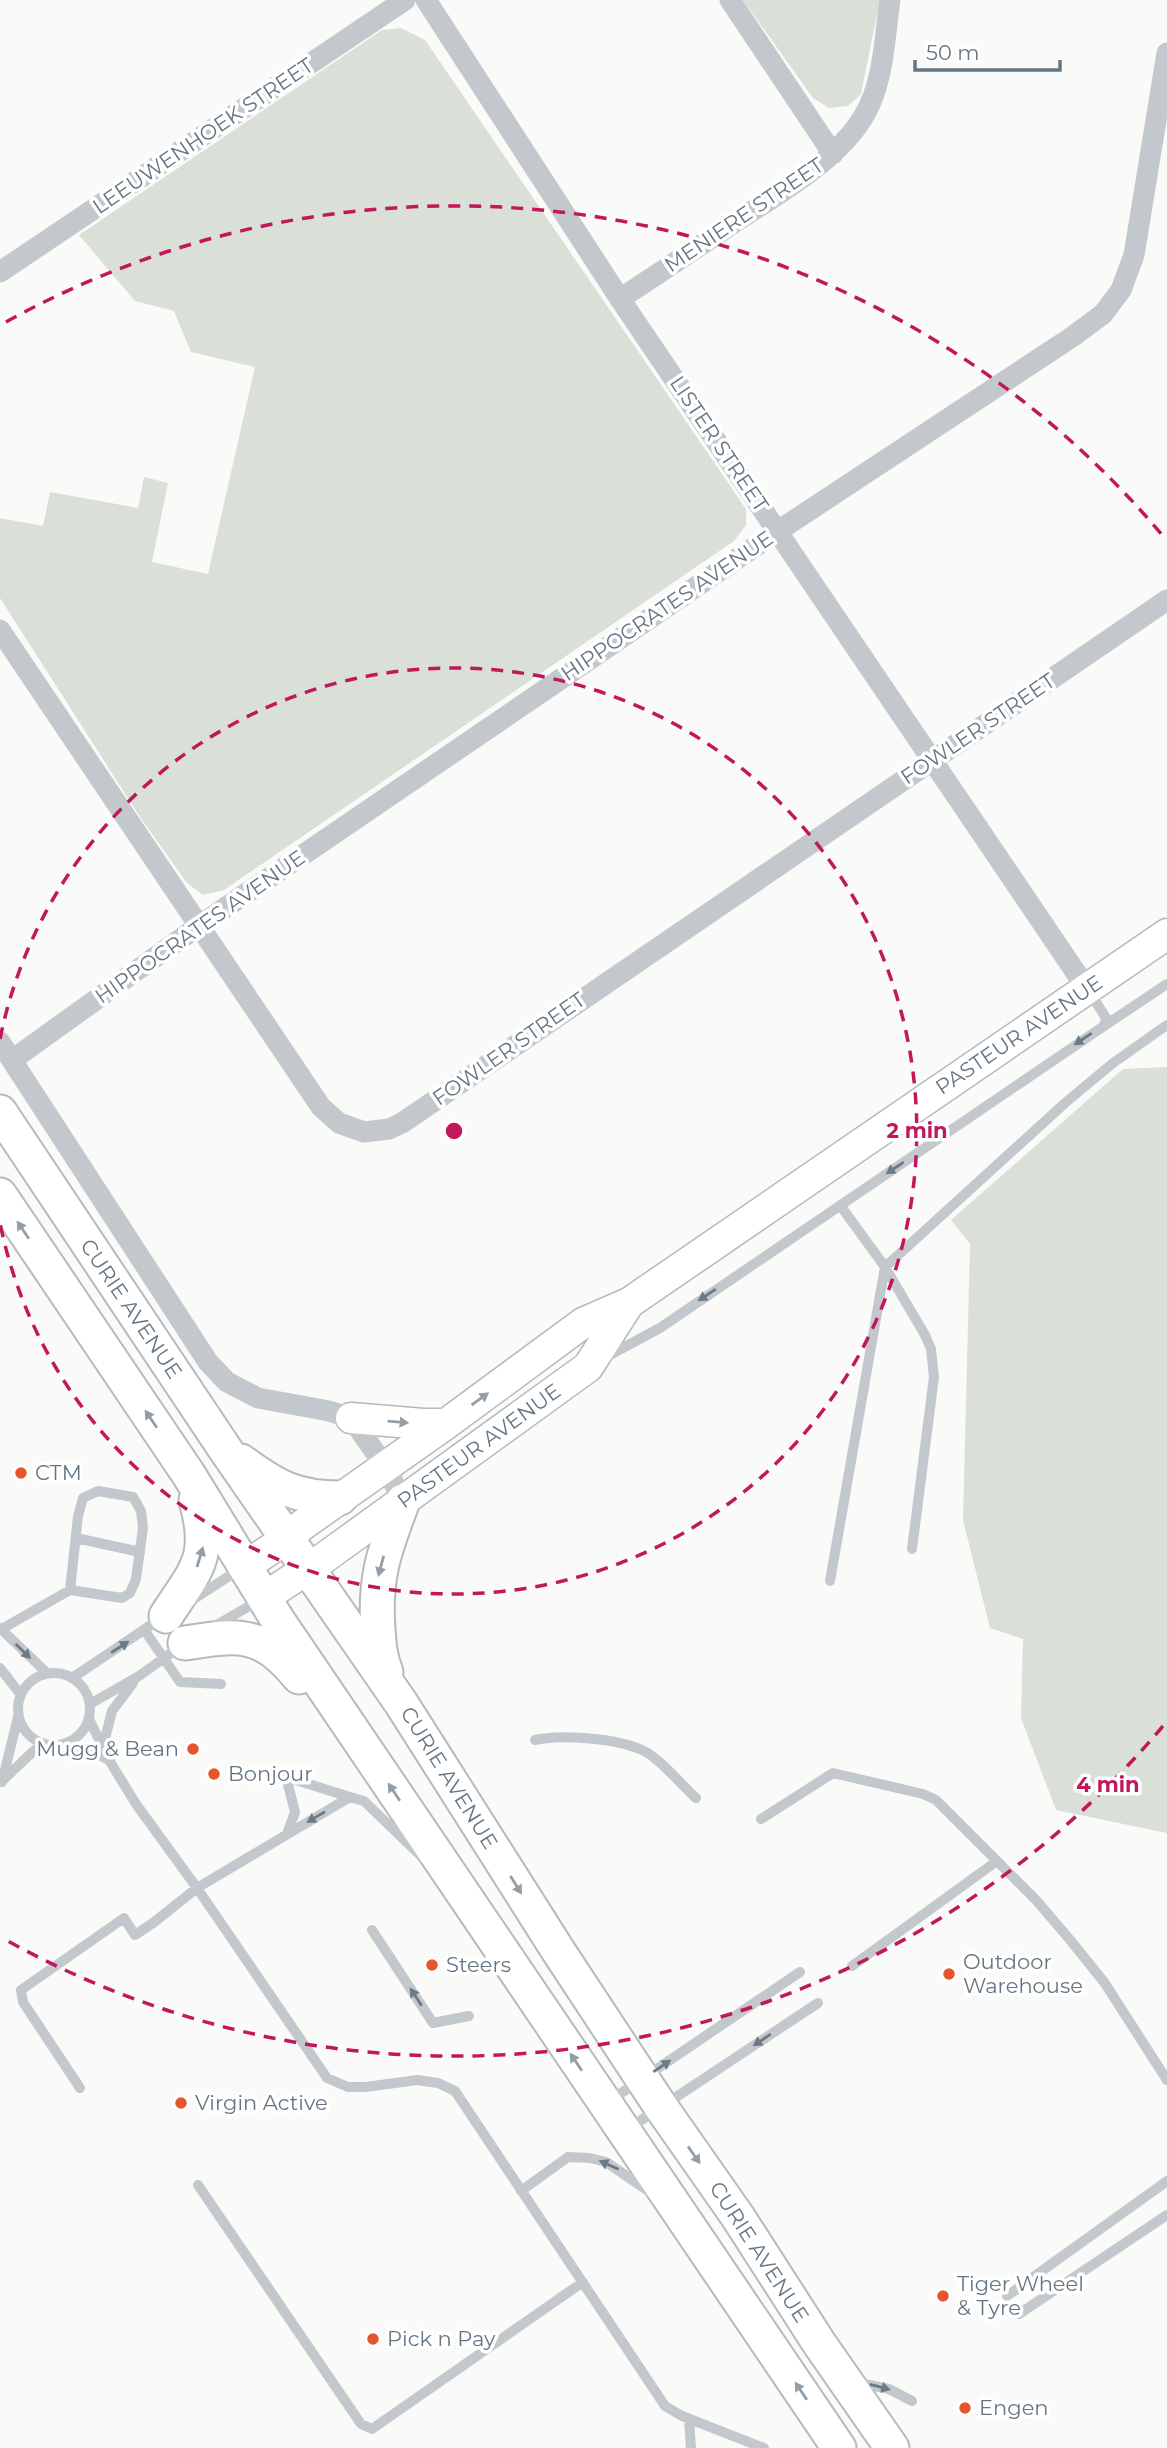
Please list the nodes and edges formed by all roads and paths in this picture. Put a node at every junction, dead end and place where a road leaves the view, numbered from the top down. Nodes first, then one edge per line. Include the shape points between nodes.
1 (405, 0) edge
2 (426, 0) edge
3 (730, 0) edge
4 (890, 0) edge
5 (1167, 53) edge
6 (1162, 118) edge
7 (832, 154) junction
8 (0, 272) edge
9 (620, 299) junction
10 (778, 531) junction
11 (1167, 600) edge
12 (0, 630) edge
13 (934, 760) junction
14 (200, 925) junction
15 (1167, 934) edge
16 (1167, 984) edge
17 (1087, 989) junction
18 (1167, 1025) edge
19 (1104, 1026) junction
20 (0, 1042) edge
21 (12, 1060) junction
22 (0, 1112) edge
23 (0, 1195) edge
24 (840, 1205) junction
25 (885, 1267) junction
26 (629, 1303) junction
27 (589, 1367) junction
28 (351, 1418) junction
29 (446, 1424) junction
30 (225, 1449) junction
31 (385, 1466) junction
32 (189, 1475) junction
33 (340, 1498) junction
34 (403, 1501) junction
35 (76, 1538) junction
36 (288, 1538) junction
37 (912, 1549) dead end
38 (140, 1552) junction
39 (245, 1566) junction
40 (308, 1567) junction
41 (830, 1581) dead end
42 (70, 1590) junction
43 (265, 1597) junction
44 (155, 1623) junction
45 (0, 1629) edge
46 (174, 1651) junction
47 (0, 1668) edge
48 (47, 1674) junction
49 (139, 1676) junction
50 (72, 1678) junction
51 (221, 1684) dead end
52 (21, 1695) junction
53 (401, 1703) junction
54 (90, 1704) junction
55 (18, 1717) junction
56 (89, 1719) junction
57 (535, 1740) dead end
58 (42, 1743) junction
59 (62, 1744) junction
60 (103, 1748) junction
61 (109, 1760) junction
62 (375, 1763) junction
63 (1, 1783) edge
64 (351, 1797) junction
65 (696, 1798) dead end
66 (761, 1819) dead end
67 (287, 1834) junction
68 (997, 1861) junction
69 (197, 1888) junction
70 (464, 1894) junction
71 (372, 1930) dead end
72 (852, 1966) dead end
73 (800, 1972) dead end
74 (818, 2003) dead end
75 (469, 2016) dead end
76 (642, 2078) junction
77 (1167, 2080) edge
78 (80, 2088) dead end
79 (605, 2104) junction
80 (661, 2108) junction
81 (625, 2132) junction
82 (1167, 2181) edge
83 (198, 2185) dead end
84 (521, 2191) junction
85 (1167, 2215) edge
86 (684, 2216) junction
87 (583, 2282) junction
88 (1007, 2296) dead end
89 (1019, 2314) dead end
90 (846, 2381) junction
91 (912, 2401) dead end
92 (689, 2419) junction
93 (691, 2448) edge
94 (764, 2448) edge
95 (839, 2448) edge
96 (892, 2448) edge

1 - 8 street, LEEUWENHOEK STREET
2 - 9 street, LISTER STREET
3 - 7 street
4 - 7 street, MENIERE STREET via 870,104
5 - 6 street, HIPPOCRATES AVENUE
6 - 10 street, HIPPOCRATES AVENUE via 1134,255 1121,290 1103,314
7 - 9 street, MENIERE STREET
9 - 10 street, LISTER STREET
10 - 13 street, LISTER STREET
10 - 14 street, HIPPOCRATES AVENUE
11 - 13 street, FOWLER STREET
12 - 14 street, FOWLER STREET
13 - 14 street, FOWLER STREET via 389,1129 355,1130 328,1115
13 - 17 street, LISTER STREET
14 - 21 street, HIPPOCRATES AVENUE
15 - 17 street, PASTEUR AVENUE
16 - 19 lane
17 - 19 lane via 1107,1018
17 - 26 street, PASTEUR AVENUE
18 - 25 lane via 1065,1102
19 -> 24 lane
20 - 21 street, CURIE AVENUE
21 - 28 street, CURIE AVENUE via 208,1363 239,1390 258,1398
22 - 30 main road, CURIE AVENUE
32 -> 23 main road, CURIE AVENUE
24 - 25 lane
24 -> 27 lane via 660,1328
25 - 37 lane via 931,1349 934,1377
25 - 41 lane
26 - 27 street, PASTEUR AVENUE
29 -> 26 street, PASTEUR AVENUE via 583,1323
27 - 34 street, PASTEUR AVENUE
28 -> 29 street
28 - 31 street
29 - 31 street, PASTEUR AVENUE
30 - 33 main road via 296,1494
30 - 36 main road, CURIE AVENUE
31 - 33 street, PASTEUR AVENUE
31 - 34 street
32 - 39 main road, CURIE AVENUE
44 -> 32 main road via 192,1575 204,1544
33 - 36 street, PASTEUR AVENUE
34 - 40 street, PASTEUR AVENUE
34 -> 53 main road via 380,1567 376,1603 383,1664
35 - 38 lane
35 - 38 lane via 83,1498 90,1492 133,1497 141,1511
35 - 42 lane
36 - 39 street, PASTEUR AVENUE
36 - 40 main road, CURIE AVENUE
38 - 42 lane via 136,1579 122,1598
39 - 43 main road, CURIE AVENUE
39 - 44 lane
40 - 43 street, PASTEUR AVENUE
40 - 53 main road, CURIE AVENUE
42 - 45 lane
43 - 46 lane
43 - 62 main road, CURIE AVENUE
44 - 46 lane
50 -> 44 lane
45 -> 48 lane
46 - 49 lane
46 - 51 lane via 180,1682
46 - 62 main road via 219,1637 269,1646
47 - 52 lane
48 - 50 lane
48 - 52 lane via 36,1677
49 - 54 lane
49 - 60 lane via 113,1711
50 - 54 lane via 84,1689
52 - 55 lane
53 -> 76 main road, CURIE AVENUE
54 - 56 lane
55 - 58 lane via 31,1738
55 - 63 lane
56 - 59 lane via 74,1739
56 - 60 lane
57 - 65 lane via 567,1735 640,1749
58 - 59 lane
58 - 63 lane
59 - 61 lane
60 - 61 lane
61 - 69 lane
70 -> 62 main road, CURIE AVENUE
64 -> 67 lane
64 - 67 lane via 286,1777 295,1812
64 - 70 lane via 364,1801
66 - 68 lane via 835,1773 933,1798
67 - 69 lane
68 - 72 lane
68 - 77 lane via 1080,1951
69 - 78 lane via 135,1935 124,1918 21,1990 23,2002
69 - 84 lane via 327,2078 348,2087 417,2080 455,2091
79 -> 70 main road, CURIE AVENUE
75 -> 71 lane via 433,2023
76 -> 73 lane
74 -> 80 lane
76 - 79 lane
76 - 80 main road, CURIE AVENUE
79 - 81 main road, CURIE AVENUE
80 - 81 lane
80 -> 90 main road, CURIE AVENUE
81 - 86 main road, CURIE AVENUE
82 - 88 lane
83 - 87 lane via 368,2428
86 -> 84 lane via 614,2166 590,2158 568,2157
84 - 87 lane
85 - 89 lane
95 -> 86 main road, CURIE AVENUE
87 - 92 lane via 658,2397 670,2410
90 -> 91 lane via 878,2385
90 - 96 main road, CURIE AVENUE
92 - 93 lane
92 - 94 lane

